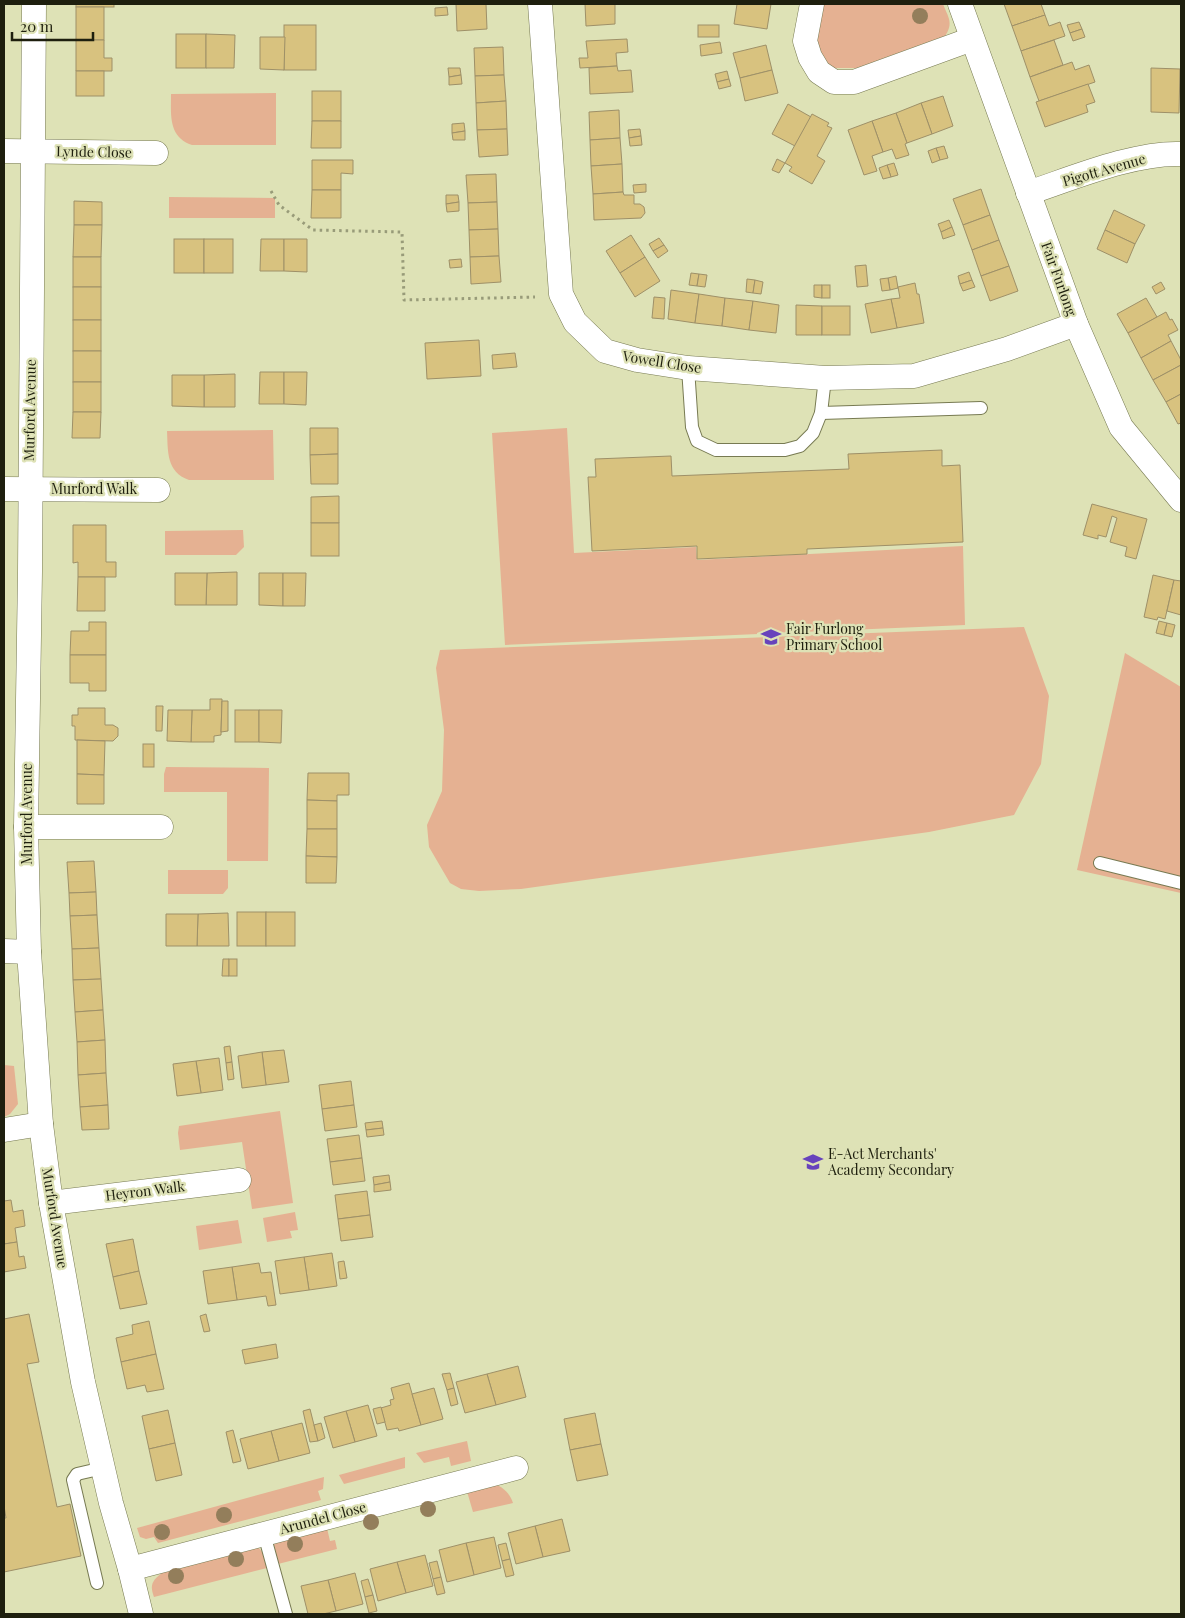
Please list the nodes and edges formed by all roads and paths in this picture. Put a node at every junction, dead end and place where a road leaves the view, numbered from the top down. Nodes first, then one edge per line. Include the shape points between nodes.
1 (34, 4) edge
2 (540, 4) edge
3 (812, 4) edge
4 (960, 4) edge
5 (972, 39) junction
6 (4, 151) edge
7 (32, 151) junction
8 (156, 153) dead end
9 (1181, 154) edge
10 (271, 191) dead end
11 (1028, 193) junction
12 (561, 294) junction
13 (1076, 324) junction
14 (688, 368) junction
15 (825, 378) junction
16 (981, 408) dead end
17 (822, 413) junction
18 (4, 489) edge
19 (30, 489) junction
20 (158, 490) dead end
21 (1181, 500) edge
22 (161, 827) dead end
23 (26, 828) junction
24 (1100, 864) dead end
25 (1181, 883) edge
26 (4, 951) edge
27 (29, 952) junction
28 (41, 1124) junction
29 (4, 1130) edge
30 (239, 1180) dead end
31 (51, 1203) junction
32 (103, 1468) junction
33 (516, 1468) dead end
34 (264, 1534) junction
35 (130, 1569) junction
36 (97, 1583) dead end
37 (140, 1614) edge
38 (286, 1614) edge

1 - 7 street, Murford Avenue
2 - 12 street, Vowell Close
3 - 5 street via 805,41 819,72 834,82 854,82
4 - 5 street, Fair Furlong
5 - 11 street, Fair Furlong
6 - 7 street, Lynde Close
7 - 8 street, Lynde Close
7 - 19 street, Murford Avenue
9 - 11 street, Pigott Avenue via 1169,153 1120,163
10 - 12 path via 279,205 313,230 402,232 404,300
11 - 13 street, Fair Furlong
12 - 14 street, Vowell Close via 575,322 605,351
13 - 15 street, Vowell Close via 1007,349 914,376
13 - 21 street, Fair Furlong via 1120,427
14 - 15 street, Vowell Close
14 - 17 lane via 692,427 697,441 716,450 785,450 800,446 813,433
15 - 17 lane
16 - 17 lane
18 - 19 street, Murford Walk
19 - 20 street, Murford Walk
19 - 23 street, Murford Avenue
22 - 23 street
23 - 27 street, Murford Avenue
24 - 25 lane
26 - 27 street
27 - 28 street, Murford Avenue
28 - 29 street
28 - 31 street, Murford Avenue
30 - 31 street, Heyron Walk
31 - 32 street, Murford Avenue via 83,1382
32 - 35 street, Murford Avenue
32 - 36 lane via 77,1474 73,1480
33 - 34 street, Arundel Close
34 - 35 street, Arundel Close
34 - 38 lane
35 - 37 street, Murford Avenue

